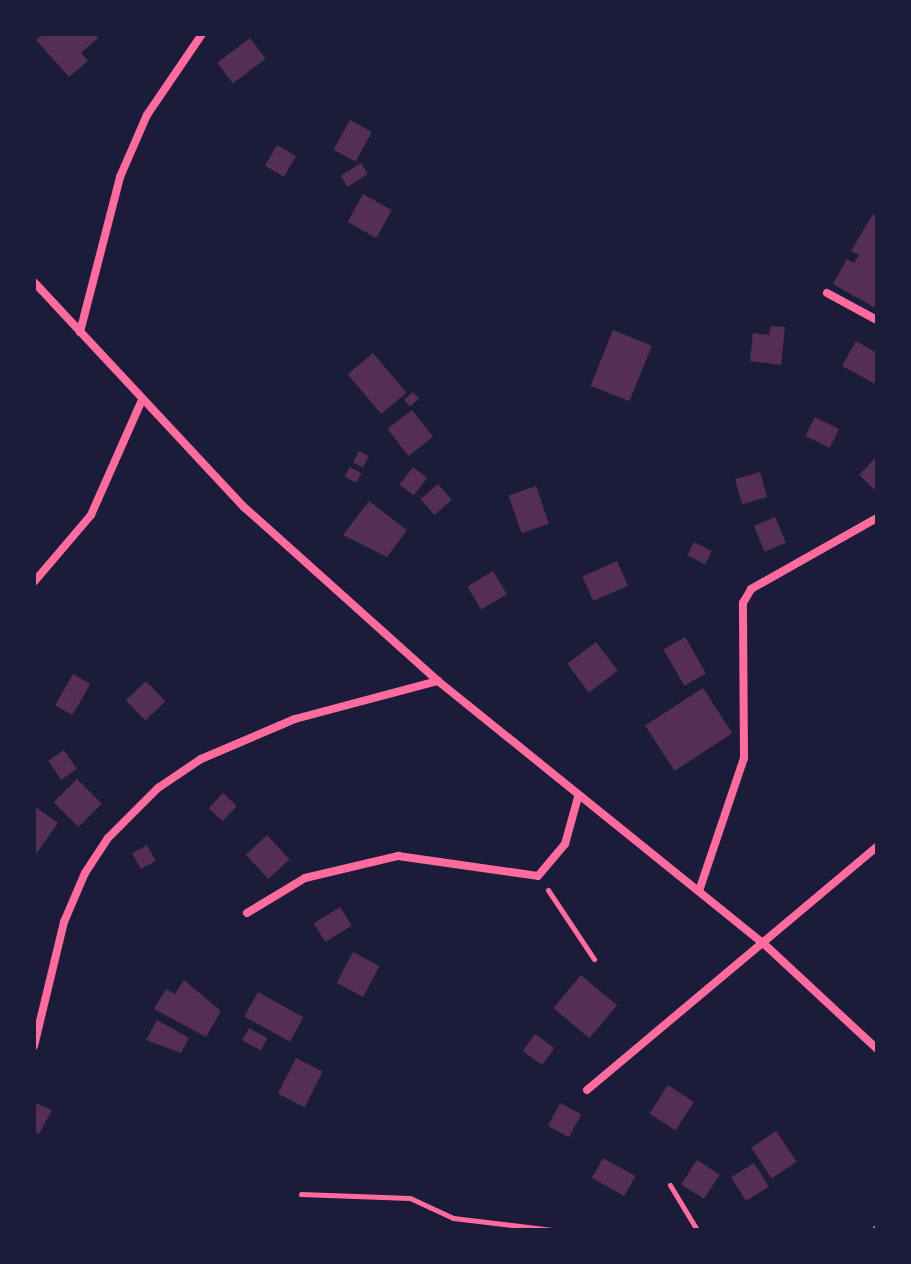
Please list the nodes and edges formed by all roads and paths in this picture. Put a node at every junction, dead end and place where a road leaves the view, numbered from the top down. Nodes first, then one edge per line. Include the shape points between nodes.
1 (202, 34) edge
2 (34, 282) edge
3 (827, 293) dead end
4 (877, 320) edge
5 (80, 332) junction
6 (141, 402) junction
7 (877, 518) edge
8 (34, 582) edge
9 (438, 681) junction
10 (578, 797) junction
11 (877, 847) edge
12 (538, 876) junction
13 (699, 891) junction
14 (247, 913) dead end
15 (763, 943) junction
16 (594, 959) dead end
17 (34, 1046) edge
18 (877, 1049) edge
19 (587, 1090) dead end
20 (670, 1185) dead end
21 (301, 1194) dead end
22 (552, 1230) edge
23 (697, 1230) edge

1 - 5 street via 147,115 120,177
2 - 5 street
3 - 4 street
5 - 6 street
6 - 8 street via 97,505
6 - 9 street via 244,507
7 - 13 street via 751,589 743,603 744,758
9 - 10 street
9 - 17 street via 295,719 201,759 158,788 108,838 85,873 64,922
10 - 12 street via 565,844
10 - 13 street
11 - 15 street
12 - 14 street via 398,856 326,870
12 - 16 path
13 - 15 street
15 - 18 street
15 - 19 street
20 - 23 path
21 - 22 path via 410,1198 453,1218

